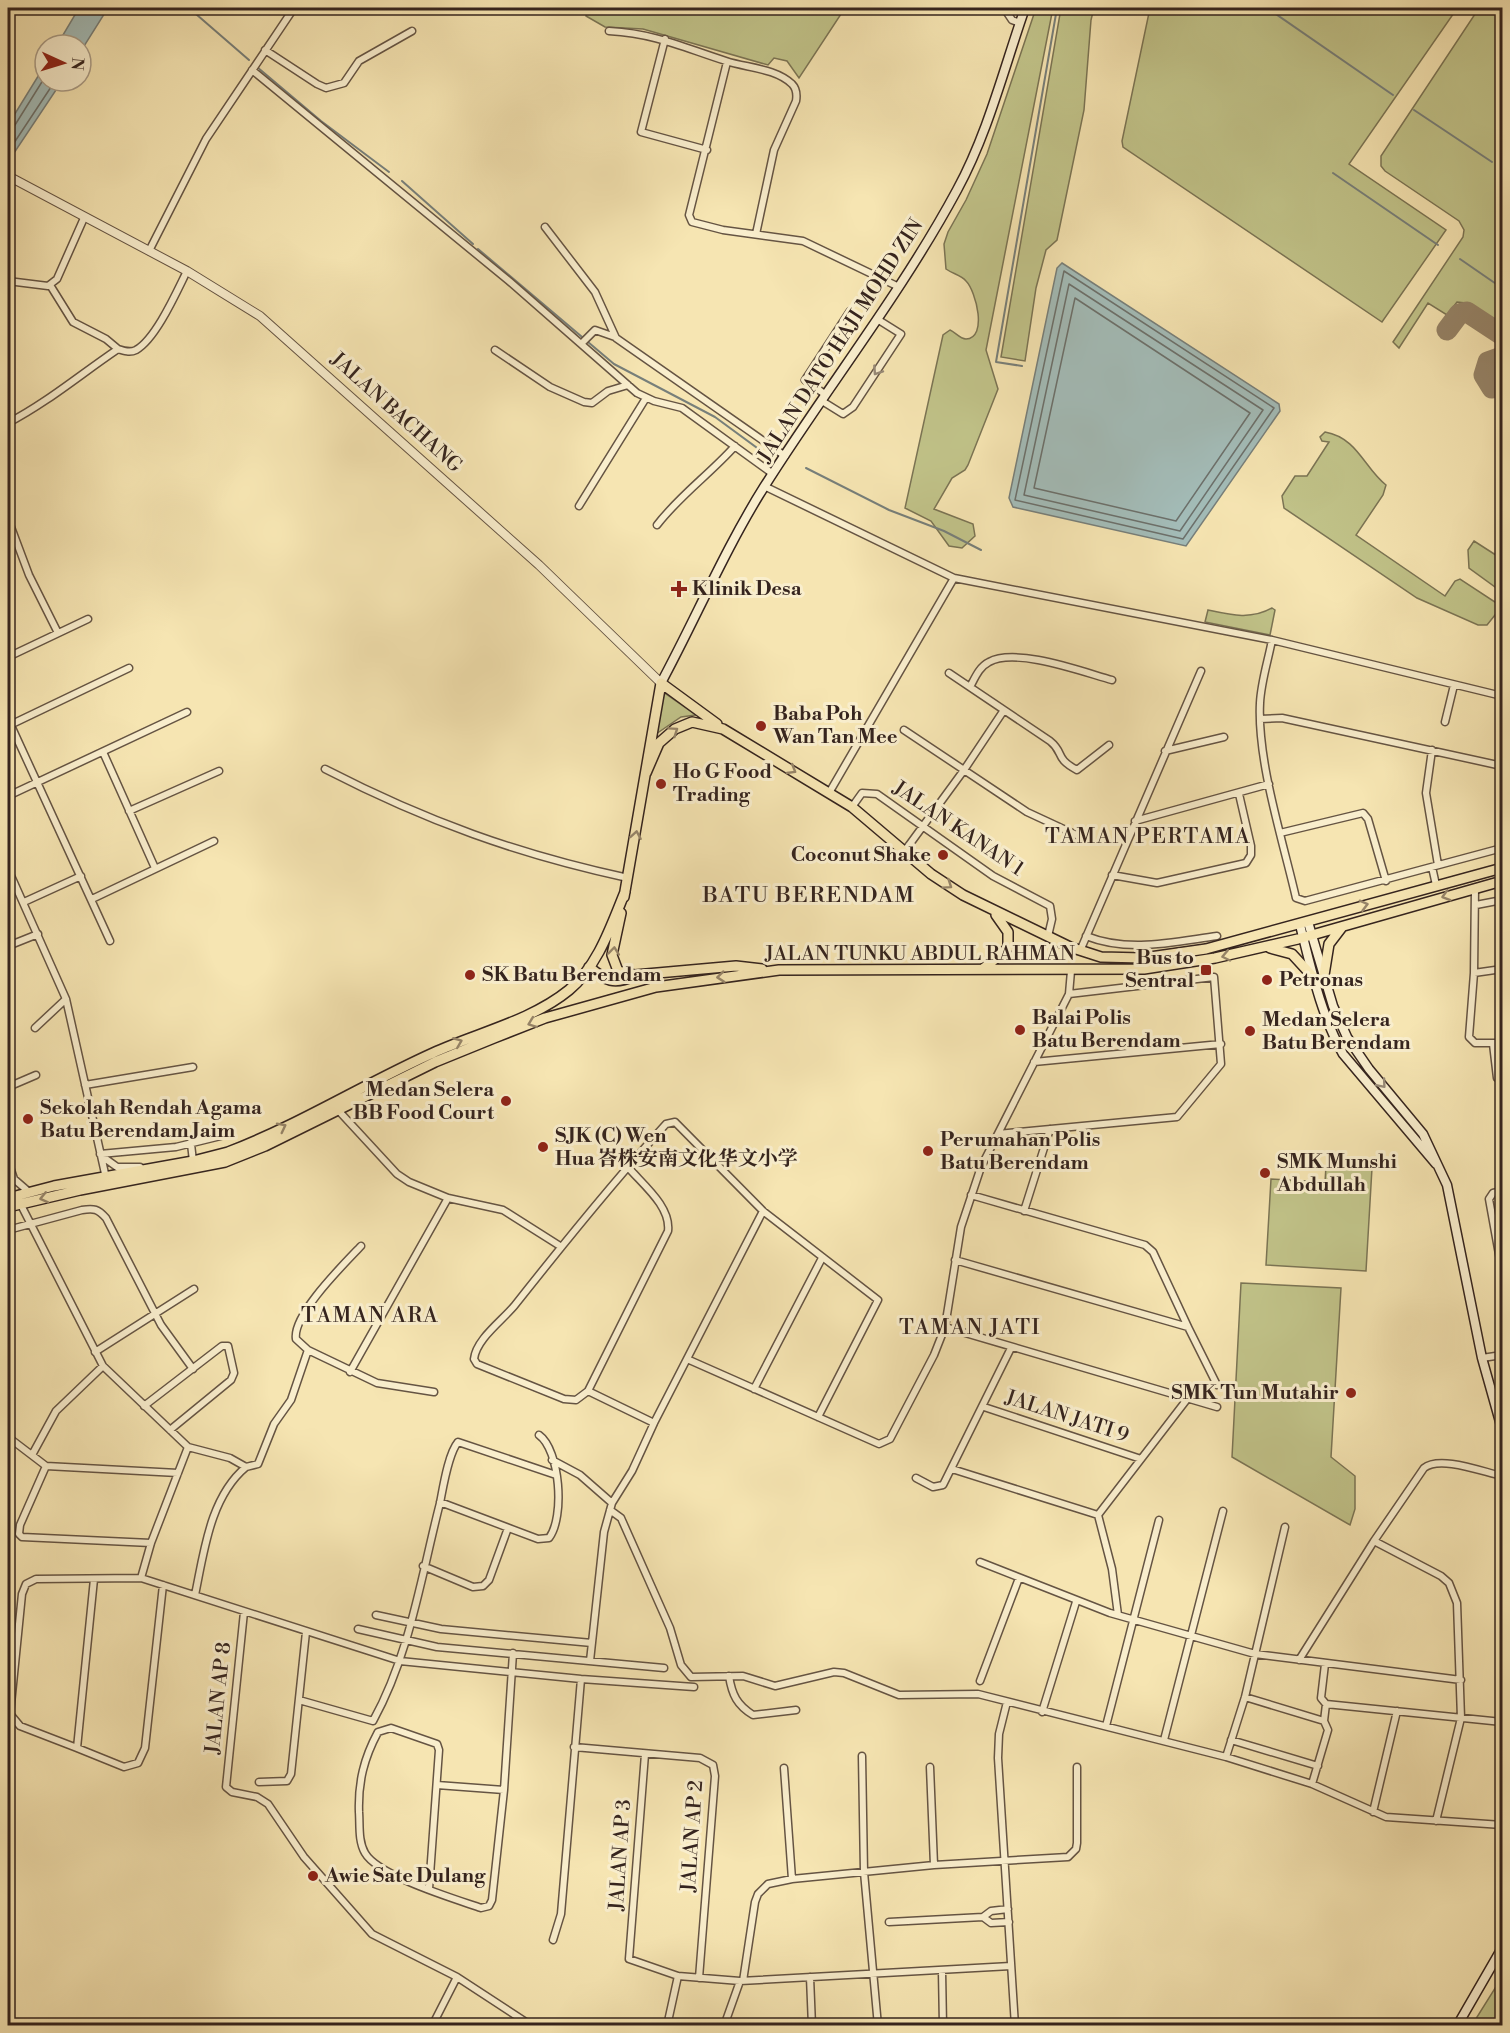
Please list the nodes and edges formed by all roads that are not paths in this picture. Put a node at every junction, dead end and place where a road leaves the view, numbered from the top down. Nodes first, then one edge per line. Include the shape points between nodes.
1 (294, 8) edge
2 (1004, 8) edge
3 (1025, 8) edge
4 (1020, 23) junction
5 (412, 31) dead end
6 (609, 31) dead end
7 (665, 39) junction
8 (265, 50) junction
9 (727, 62) junction
10 (252, 70) junction
11 (706, 150) junction
12 (8, 176) edge
13 (84, 218) junction
14 (545, 228) dead end
15 (756, 234) junction
16 (149, 251) junction
17 (187, 271) junction
18 (8, 281) edge
19 (50, 285) junction
20 (899, 287) junction
21 (850, 311) dead end
22 (877, 319) junction
23 (616, 338) junction
24 (582, 342) junction
25 (118, 349) junction
26 (495, 350) dead end
27 (628, 385) junction
28 (646, 398) junction
29 (824, 398) junction
30 (8, 423) edge
31 (735, 446) junction
32 (785, 456) junction
33 (773, 474) junction
34 (764, 486) junction
35 (579, 506) dead end
36 (8, 519) edge
37 (657, 525) dead end
38 (954, 578) junction
39 (88, 619) dead end
40 (58, 633) junction
41 (1272, 640) junction
42 (8, 657) edge
43 (129, 668) dead end
44 (1201, 671) dead end
45 (949, 673) dead end
46 (1112, 680) dead end
47 (661, 683) junction
48 (1454, 686) junction
49 (969, 687) junction
50 (1503, 696) edge
51 (1004, 710) junction
52 (187, 712) dead end
53 (1260, 719) junction
54 (9, 722) edge
55 (1445, 722) dead end
56 (723, 729) junction
57 (904, 730) dead end
58 (1224, 737) dead end
59 (1109, 745) dead end
60 (1432, 750) junction
61 (1165, 751) junction
62 (103, 752) junction
63 (1503, 766) edge
64 (325, 769) dead end
65 (219, 771) dead end
66 (964, 771) junction
67 (646, 773) junction
68 (37, 782) junction
69 (1269, 784) junction
70 (830, 793) junction
71 (1239, 794) junction
72 (8, 796) edge
73 (852, 807) junction
74 (129, 811) junction
75 (1135, 820) junction
76 (923, 826) junction
77 (1280, 833) junction
78 (1083, 838) dead end
79 (214, 841) dead end
80 (1503, 848) edge
81 (904, 852) junction
82 (1435, 866) junction
83 (155, 868) junction
84 (1503, 868) edge
85 (8, 869) edge
86 (1112, 875) junction
87 (81, 876) junction
88 (628, 878) junction
89 (1503, 880) edge
90 (1386, 881) junction
91 (1436, 885) junction
92 (1475, 888) junction
93 (625, 892) junction
94 (92, 899) junction
95 (1503, 900) edge
96 (24, 903) junction
97 (1476, 905) junction
98 (993, 911) junction
99 (1304, 924) junction
100 (1344, 925) junction
101 (38, 934) junction
102 (1048, 936) junction
103 (1086, 936) junction
104 (1217, 936) dead end
105 (1307, 936) junction
106 (110, 941) dead end
107 (8, 946) edge
108 (1265, 947) junction
109 (1080, 951) junction
110 (589, 967) junction
111 (983, 969) junction
112 (1503, 969) edge
113 (779, 970) junction
114 (1071, 971) junction
115 (1474, 973) junction
116 (635, 975) junction
117 (1320, 977) junction
118 (1069, 994) junction
119 (66, 999) junction
120 (36, 1028) dead end
121 (1503, 1042) edge
122 (1221, 1044) junction
123 (1492, 1044) junction
124 (1034, 1062) junction
125 (193, 1067) dead end
126 (8, 1074) edge
127 (36, 1075) dead end
128 (1497, 1078) dead end
129 (85, 1085) junction
130 (10, 1087) edge
131 (337, 1109) junction
132 (1050, 1130) junction
133 (229, 1134) dead end
134 (998, 1134) junction
135 (191, 1144) junction
136 (100, 1154) junction
137 (8, 1161) edge
138 (193, 1161) junction
139 (161, 1166) junction
140 (627, 1166) junction
141 (10, 1169) junction
142 (107, 1180) junction
143 (8, 1186) edge
144 (1503, 1191) edge
145 (28, 1192) junction
146 (971, 1195) junction
147 (8, 1198) edge
148 (448, 1198) junction
149 (21, 1203) junction
150 (8, 1207) edge
151 (762, 1211) junction
152 (1024, 1211) junction
153 (30, 1225) junction
154 (8, 1230) edge
155 (361, 1246) dead end
156 (560, 1246) junction
157 (822, 1258) junction
158 (955, 1260) junction
159 (1503, 1271) edge
160 (194, 1289) dead end
161 (155, 1313) junction
162 (945, 1327) junction
163 (1188, 1327) junction
164 (1011, 1348) junction
165 (308, 1350) junction
166 (95, 1352) junction
167 (1503, 1354) edge
168 (1482, 1358) junction
169 (687, 1359) junction
170 (103, 1366) junction
171 (193, 1369) junction
172 (350, 1372) junction
173 (1217, 1385) dead end
174 (754, 1389) junction
175 (588, 1391) junction
176 (434, 1392) dead end
177 (1188, 1398) junction
178 (144, 1406) junction
179 (984, 1407) junction
180 (1217, 1407) dead end
181 (818, 1417) junction
182 (654, 1423) junction
183 (1503, 1429) edge
184 (170, 1430) junction
185 (539, 1435) dead end
186 (8, 1437) edge
187 (188, 1447) junction
188 (32, 1455) junction
189 (1141, 1459) junction
190 (552, 1460) junction
191 (46, 1466) junction
192 (246, 1467) junction
193 (952, 1469) junction
194 (178, 1473) junction
195 (556, 1475) junction
196 (1503, 1476) edge
197 (916, 1478) dead end
198 (440, 1502) junction
199 (611, 1507) junction
200 (1222, 1511) dead end
201 (1098, 1515) junction
202 (1159, 1520) dead end
203 (1285, 1527) dead end
204 (508, 1528) junction
205 (1374, 1541) junction
206 (151, 1544) junction
207 (980, 1563) dead end
208 (423, 1566) junction
209 (141, 1578) junction
210 (1018, 1578) junction
211 (94, 1579) junction
212 (163, 1585) junction
213 (195, 1595) junction
214 (1076, 1602) junction
215 (244, 1612) junction
216 (376, 1615) dead end
217 (1118, 1615) junction
218 (1134, 1620) junction
219 (410, 1624) junction
220 (358, 1629) dead end
221 (306, 1632) junction
222 (1192, 1635) junction
223 (406, 1641) junction
224 (592, 1643) junction
225 (513, 1653) junction
226 (1255, 1654) junction
227 (1299, 1660) junction
228 (400, 1661) junction
229 (590, 1661) junction
230 (1325, 1664) junction
231 (664, 1668) dead end
232 (512, 1672) junction
233 (729, 1676) junction
234 (581, 1679) junction
235 (1461, 1680) junction
236 (980, 1681) dead end
237 (694, 1687) dead end
238 (1245, 1697) junction
239 (299, 1700) junction
240 (1006, 1702) junction
241 (1326, 1704) junction
242 (796, 1710) dead end
243 (1397, 1711) junction
244 (1042, 1712) junction
245 (9, 1714) edge
246 (1461, 1718) junction
247 (1324, 1721) junction
248 (1503, 1722) edge
249 (1106, 1726) junction
250 (1164, 1740) junction
251 (1231, 1740) junction
252 (574, 1747) junction
253 (77, 1748) junction
254 (645, 1754) junction
255 (862, 1756) dead end
256 (1226, 1757) junction
257 (1318, 1766) junction
258 (930, 1767) dead end
259 (1077, 1767) dead end
260 (784, 1768) dead end
261 (259, 1782) dead end
262 (1312, 1784) junction
263 (436, 1785) junction
264 (504, 1790) junction
265 (1373, 1812) junction
266 (1436, 1821) junction
267 (1503, 1825) edge
268 (1004, 1862) junction
269 (934, 1865) junction
270 (864, 1872) junction
271 (792, 1879) junction
272 (429, 1889) junction
273 (1008, 1909) junction
274 (983, 1917) junction
275 (889, 1922) dead end
276 (1009, 1922) junction
277 (553, 1940) dead end
278 (1503, 1948) edge
279 (1011, 1966) junction
280 (942, 1971) junction
281 (874, 1974) junction
282 (678, 1976) junction
283 (457, 1977) junction
284 (810, 1977) junction
285 (699, 1978) junction
286 (742, 1981) junction
287 (432, 2025) edge
288 (532, 2025) edge
289 (667, 2025) edge
290 (724, 2025) edge
291 (812, 2025) edge
292 (878, 2025) edge
293 (943, 2025) edge
294 (1015, 2025) edge
295 (1457, 2025) edge

1 - 8 street
2 - 4 street via 1012,20
3 - 4 main road, JALAN DATO HAJI MOHD ZIN
4 - 20 main road, JALAN DATO HAJI MOHD ZIN via 971,162
5 - 8 street via 359,61 344,83 335,86 317,84
6 - 7 street
7 - 9 street
7 - 11 street via 641,132
8 - 10 street
9 - 11 street
9 - 15 street via 774,74 793,85 797,95 774,150
10 - 16 street via 206,139
10 - 24 street
11 - 15 street via 689,219 695,224
12 - 13 street, JALAN BACHANG
13 - 16 street, JALAN BACHANG
13 - 19 street via 63,268
14 - 23 street via 594,292
15 - 20 street via 803,241
16 - 17 street, JALAN BACHANG
17 - 25 street via 146,340 132,351
17 - 47 street, JALAN BACHANG via 237,300 302,352 539,565
18 - 19 street
19 - 25 street via 73,322
20 - 22 main road, JALAN DATO HAJI MOHD ZIN
21 - 29 street via 805,380
22 - 29 main road, JALAN DATO HAJI MOHD ZIN
22 -> 29 street via 901,334 853,407 843,414
23 - 24 street via 600,330 591,331
23 - 32 street
24 - 27 street
25 - 30 street via 60,393
26 - 27 street via 550,387 584,402
27 - 28 street
28 - 31 street via 682,408
28 - 35 street
29 - 32 main road, JALAN DATO HAJI MOHD ZIN
31 - 33 street
31 - 37 street via 711,473 675,502
32 - 33 main road, JALAN DATO HAJI MOHD ZIN
33 - 34 main road, JALAN DATO HAJI MOHD ZIN
34 - 38 street
34 - 47 main road, JALAN DATO HAJI MOHD ZIN
36 - 40 street via 29,575
38 - 41 street
38 - 70 street
39 - 40 street
40 - 42 street
41 - 48 street
41 - 53 street
43 - 54 street
44 - 61 street
45 - 49 street
46 - 49 street via 1062,666 1001,658 983,666
47 - 56 main road, JALAN BACHANG
47 - 67 main road
48 - 50 street
48 - 55 street
49 - 51 street
51 - 59 street via 1050,741 1061,760 1077,771
51 - 66 street
52 - 62 street
53 - 60 street via 1282,717
53 - 69 street
54 - 68 street
67 -> 56 main road via 659,743 675,729 692,722
56 -> 70 main road
57 - 66 street
58 - 61 street
60 - 63 street
60 - 82 street via 1426,793
61 - 75 street
62 - 68 street
62 - 74 street
64 - 88 street via 379,797 479,838
65 - 74 street
66 - 76 street
66 - 78 street via 1027,812
88 -> 67 main road
68 - 72 street
68 - 87 street
69 - 71 street
69 - 77 street
70 - 73 main road
71 - 75 street
71 - 86 street via 1251,846 1246,862 1157,883
73 - 76 street, JALAN KANAN 1 via 862,793 873,792
73 - 81 main road
74 - 83 street
75 - 86 street
76 - 81 street
76 - 102 street, JALAN KANAN 1 via 993,876 1050,906
77 - 90 street via 1363,813
77 - 90 street via 1299,900
79 - 83 street
80 - 82 street
81 -> 98 main road via 963,895
82 - 90 street
82 - 91 street
83 - 94 street
84 - 91 main road
85 - 96 street
86 - 103 street
87 - 94 street
87 - 96 street
88 - 93 main road
89 - 92 main road, JALAN TUNKU ABDUL RAHMAN
99 -> 91 main road
92 - 97 street
92 -> 100 main road, JALAN TUNKU ABDUL RAHMAN
93 - 110 main road, JALAN TUNKU ABDUL RAHMAN
116 -> 93 main road via 618,971 613,963
94 - 106 street
95 - 97 street
96 - 101 street
97 - 115 street
98 - 102 main road
98 - 111 main road via 1008,932 1009,945 1003,955
99 - 105 main road
99 - 109 main road via 1177,954 1124,959
100 - 105 main road, JALAN TUNKU ABDUL RAHMAN
100 - 117 main road via 1329,944
101 - 107 street
101 - 119 street
102 - 109 main road
103 - 104 street via 1140,946
103 - 109 street
105 - 108 main road, JALAN TUNKU ABDUL RAHMAN
105 - 117 main road
108 -> 114 main road, JALAN TUNKU ABDUL RAHMAN via 1144,969
108 - 117 main road via 1292,954
110 - 116 main road via 610,982
138 -> 110 main road, JALAN TUNKU ABDUL RAHMAN via 244,1146 433,1053 552,1002
111 - 113 main road, JALAN TUNKU ABDUL RAHMAN
111 - 114 main road, JALAN TUNKU ABDUL RAHMAN
112 - 115 street
113 - 116 main road via 736,966
113 -> 131 main road, JALAN TUNKU ABDUL RAHMAN via 656,987 555,1015 435,1062
114 - 118 street
115 - 123 street via 1469,1037 1475,1043
117 - 168 main road via 1330,1028 1343,1054 1440,1169 1452,1201
118 - 122 street via 1214,977
118 - 124 street
119 - 120 street
119 - 129 street
121 - 123 street
122 - 124 street
122 - 132 street via 1219,1068 1177,1117
123 - 128 street
124 - 134 street
125 - 129 street
126 - 130 street
127 - 130 street
129 - 136 street
131 - 142 main road, JALAN TUNKU ABDUL RAHMAN via 225,1162
131 - 148 street via 397,1174
132 - 134 street
132 - 152 street
133 - 135 street
134 - 146 street
135 - 136 street
135 - 138 street
136 - 139 street via 117,1167
136 - 142 street
137 - 141 street
138 - 139 main road, JALAN TUNKU ABDUL RAHMAN
139 - 142 main road, JALAN TUNKU ABDUL RAHMAN
140 - 151 street via 666,1124 675,1122
140 - 156 street
140 - 175 street via 664,1209 668,1231
141 - 143 street
141 - 145 street
142 - 145 main road, JALAN TUNKU ABDUL RAHMAN
142 -> 149 main road, JALAN TUNKU ABDUL RAHMAN
144 - 159 street via 1490,1198
145 - 147 main road, JALAN TUNKU ABDUL RAHMAN
146 - 152 street
146 - 158 street
147 - 149 street
148 - 156 street via 503,1210
148 - 172 street
149 - 150 main road, JALAN TUNKU ABDUL RAHMAN
149 - 153 street
151 - 157 street
151 - 169 street
152 - 163 street via 1144,1245 1153,1252
153 - 154 street
153 - 161 street via 92,1208 100,1211
153 - 166 street
155 - 165 street via 306,1311 296,1329 296,1339
156 - 175 street via 476,1349 474,1359 481,1367 564,1399 576,1400
157 - 174 street
157 - 181 street via 878,1300
158 - 162 street
158 - 163 street
160 - 161 street
161 - 166 street
161 - 171 street
162 - 164 street
162 - 181 street via 890,1439 879,1444
163 - 173 street
164 - 177 street
164 - 179 street
165 - 172 street
165 - 192 street via 291,1400 274,1424 262,1460
166 - 170 street
167 - 168 street
168 - 183 main road
169 - 174 street
169 - 182 street
170 - 178 street
170 - 188 street via 60,1407
171 - 178 street
171 - 184 street via 222,1346 230,1348 234,1373 231,1380
172 - 176 street via 377,1383
174 - 181 street
175 - 182 street
177 - 180 street
177 - 189 street
178 - 184 street
179 - 189 street, JALAN JATI 9
179 - 193 street
182 - 199 street via 633,1471
184 - 187 street
185 - 190 street
186 - 188 street
187 - 192 street via 230,1458
187 - 194 street
188 - 191 street
189 - 201 street
190 - 195 street
190 - 199 street via 580,1475
191 - 194 street
191 - 206 street via 20,1525 22,1537
192 - 213 street via 233,1479 213,1519
193 - 197 street via 938,1487
193 - 201 street
194 - 206 street
195 - 198 street via 458,1442
195 - 204 street via 558,1512 549,1538 538,1539
196 - 205 street via 1445,1462 1431,1463
198 - 204 street
198 - 208 street
199 - 224 street via 603,1539
199 - 233 street via 621,1518 686,1674
200 - 222 street
201 - 217 street via 1112,1569
202 - 218 street
203 - 226 street
204 - 208 street via 489,1580 483,1586 473,1587
205 - 227 street
205 - 235 street via 1432,1570 1449,1583 1457,1603
206 - 209 street
207 - 210 street
208 - 219 street
209 - 211 street
209 - 212 street
210 - 214 street
210 - 236 street
211 - 245 street via 42,1578 26,1584
211 - 253 street
212 - 213 street
212 - 253 street via 142,1756 138,1763 124,1767
213 - 215 street
214 - 217 street
214 - 244 street
215 - 221 street
215 - 283 street, JALAN AP 8 via 226,1787 268,1804 304,1857 372,1934
216 - 219 street
217 - 218 street
218 - 222 street
218 - 249 street
219 - 223 street
219 - 224 street
220 - 223 street
221 - 228 street
221 - 239 street
222 - 226 street
222 - 250 street
223 - 225 street
223 - 228 street
224 - 229 street
225 - 229 street
225 - 232 street
226 - 227 street
226 - 238 street
227 - 230 street
228 - 232 street
228 - 239 street via 389,1692 372,1721
229 - 231 street
230 - 235 street
230 - 241 street via 1321,1698
232 - 234 street
232 - 264 street
233 - 240 street via 753,1678 775,1686 834,1672 899,1695 969,1694
233 - 242 street via 731,1691 740,1707 753,1715
234 - 237 street
234 - 252 street
235 - 246 street
238 - 247 street
238 - 251 street
239 - 261 street via 290,1778 283,1783
240 - 244 street
240 - 268 street via 998,1746
241 - 243 street
241 - 247 street
243 - 246 street
243 - 265 street
244 - 249 street
245 - 253 street via 20,1726
246 - 248 street
246 - 266 street
247 - 257 street via 1328,1730
249 - 250 street
250 - 256 street
251 - 256 street
251 - 257 street
252 - 254 street, JALAN AP 2
252 - 277 street via 561,1914
254 - 282 street, JALAN AP 3 via 629,1959
254 - 285 street, JALAN AP 2 via 705,1759 714,1770
255 - 270 street
256 - 262 street
257 - 262 street
258 - 269 street
259 - 268 street via 1077,1843 1072,1854
260 - 271 street
262 - 265 street
263 - 264 street
263 - 272 street
263 - 272 street via 438,1744 392,1728 378,1732 365,1758 358,1792 361,1845 381,1869
264 - 272 street via 491,1904 481,1908
265 - 266 street via 1399,1820
266 - 267 street
268 - 269 street
268 - 273 street
269 - 270 street
270 - 271 street
270 - 281 street
271 - 286 street via 768,1884 758,1894
273 - 274 street via 991,1911
273 - 276 street
274 - 275 street
274 - 276 street via 991,1923
276 - 279 street
278 - 295 main road
279 - 280 street
279 - 294 street
280 - 281 street
280 - 293 street
281 - 284 street
281 - 292 street
282 - 285 street
282 - 289 street
283 - 287 street
283 - 288 street
284 - 286 street
284 - 291 street
285 - 286 street
286 - 290 street

